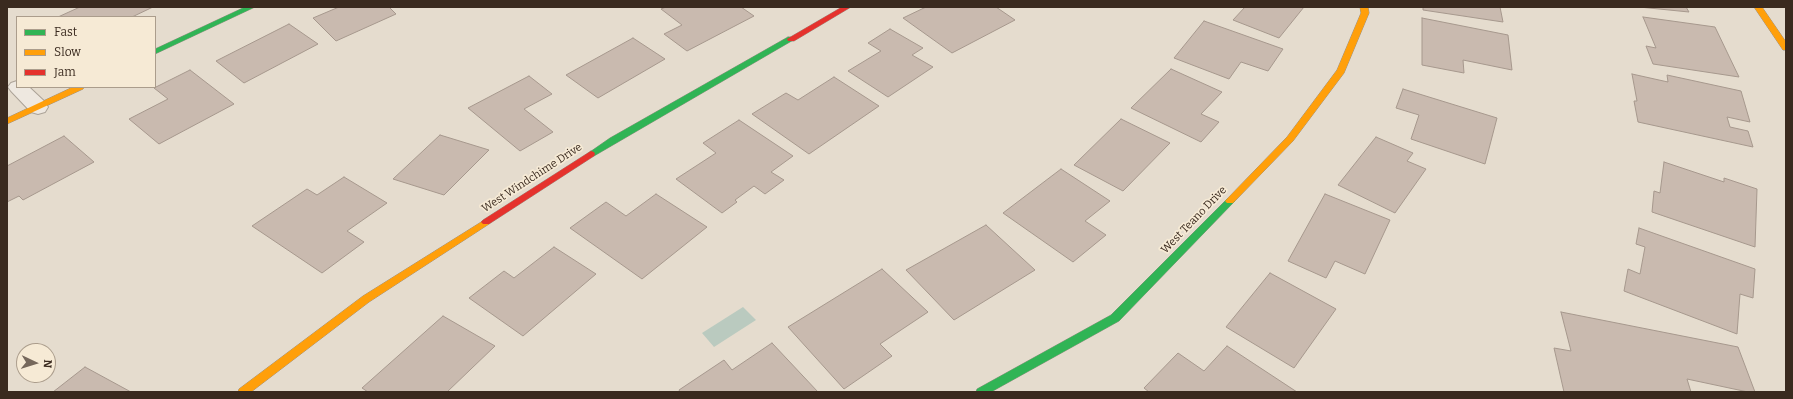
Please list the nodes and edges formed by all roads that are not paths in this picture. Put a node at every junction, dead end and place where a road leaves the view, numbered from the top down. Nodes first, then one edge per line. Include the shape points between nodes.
1 (252, 7) edge
2 (848, 7) edge
3 (1364, 7) edge
4 (1758, 7) edge
5 (1786, 48) edge
6 (156, 52) edge
7 (7, 76) edge
8 (16, 86) edge
9 (18, 88) edge
10 (78, 88) edge
11 (38, 107) junction
12 (7, 121) edge
13 (243, 392) edge
14 (981, 392) edge

1 - 6 street
2 - 13 street, West Windchime Drive via 613,140 366,299
3 - 14 street, West Teano Drive via 1365,13 1341,71 1290,139 1115,318
4 - 5 street
7 - 8 street
9 - 11 street
10 - 11 street
11 - 12 street

